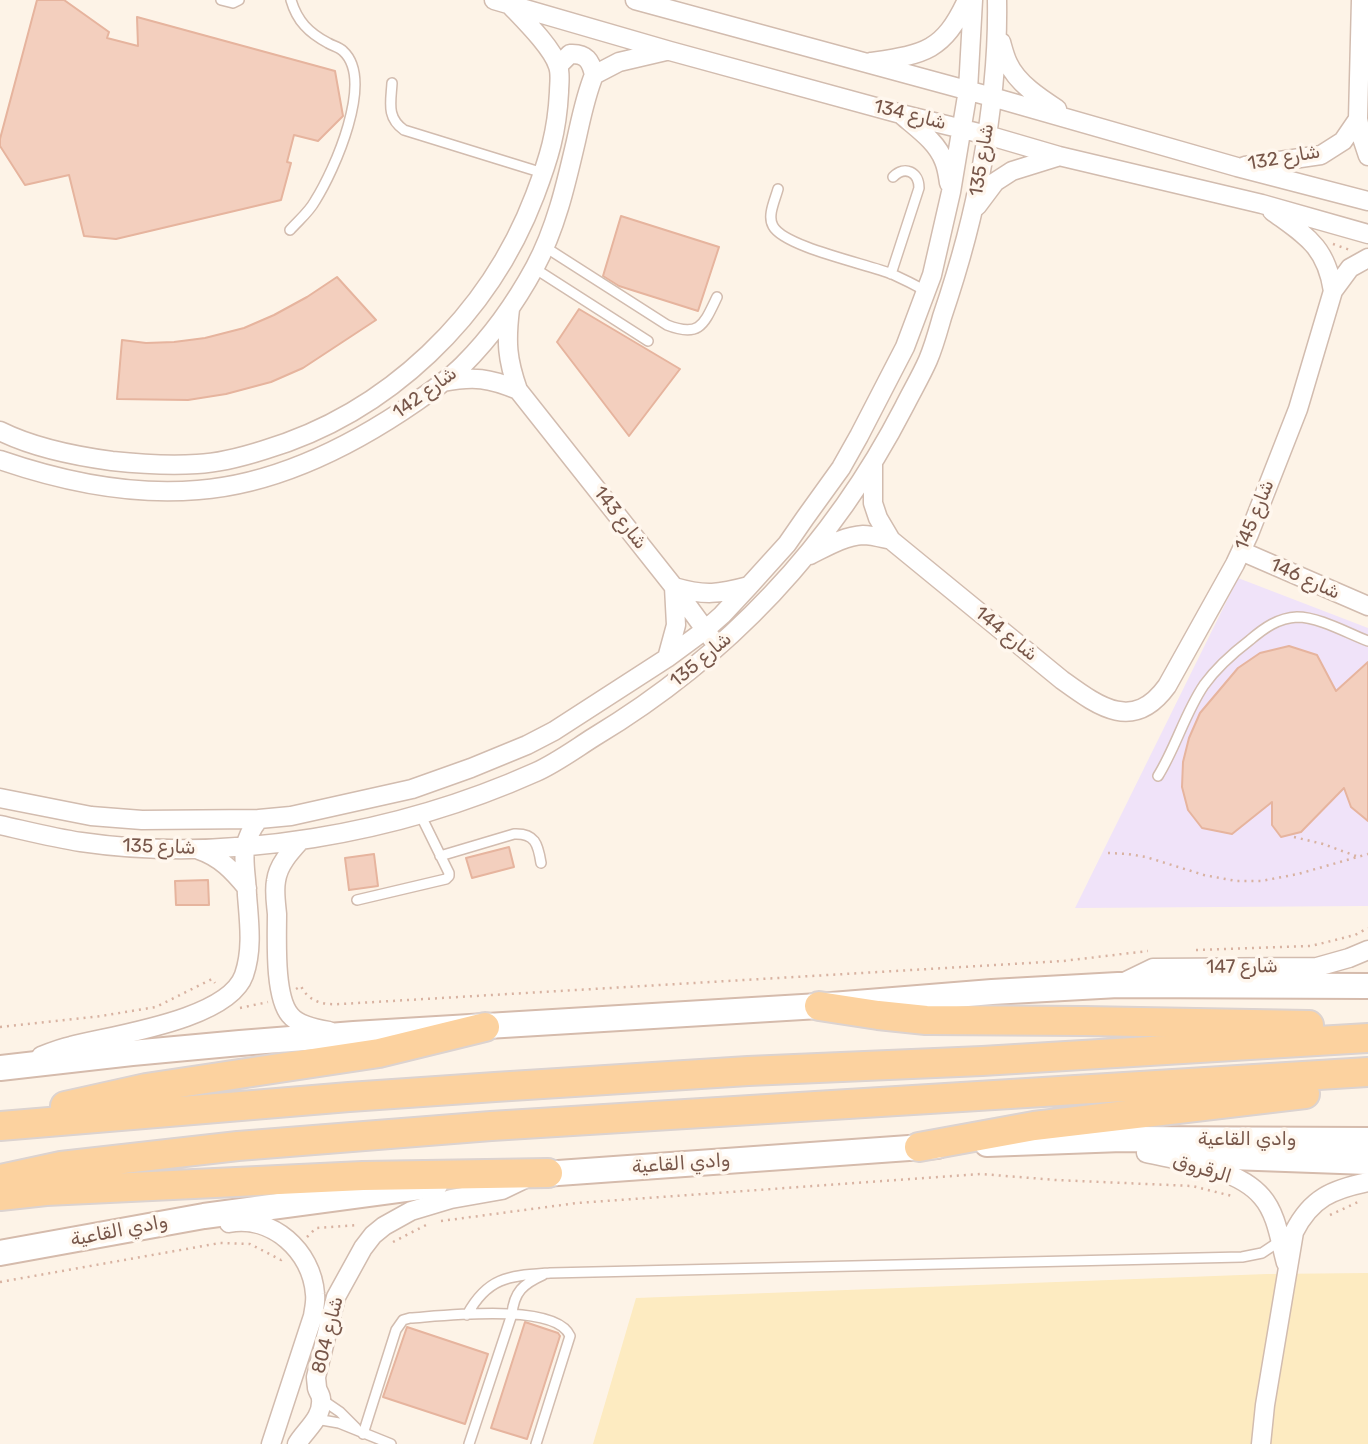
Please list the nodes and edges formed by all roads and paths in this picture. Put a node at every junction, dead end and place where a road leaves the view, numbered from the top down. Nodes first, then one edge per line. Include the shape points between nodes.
1 (221, 0) edge
2 (239, 0) edge
3 (291, 0) edge
4 (635, 0) edge
5 (967, 0) edge
6 (974, 0) edge
7 (997, 0) edge
8 (1361, 0) edge
9 (502, 2) edge
10 (997, 32) junction
11 (670, 51) junction
12 (864, 63) junction
13 (558, 66) junction
14 (594, 75) junction
15 (392, 83) dead end
16 (968, 90) junction
17 (992, 97) junction
18 (901, 114) junction
19 (1358, 119) junction
20 (1078, 122) junction
21 (962, 129) junction
22 (987, 135) junction
23 (1059, 156) junction
24 (1368, 156) edge
25 (1237, 167) junction
26 (543, 173) junction
27 (893, 177) dead end
28 (778, 189) dead end
29 (951, 192) junction
30 (1368, 201) edge
31 (1262, 204) junction
32 (975, 209) junction
33 (290, 230) dead end
34 (1368, 234) edge
35 (545, 247) junction
36 (1317, 248) junction
37 (1366, 259) edge
38 (534, 268) junction
39 (891, 274) junction
40 (926, 291) junction
41 (1333, 291) junction
42 (717, 297) dead end
43 (510, 309) junction
44 (648, 341) dead end
45 (443, 382) junction
46 (519, 390) junction
47 (0, 431) edge
48 (0, 460) edge
49 (873, 464) junction
50 (891, 540) junction
51 (1241, 551) junction
52 (807, 557) junction
53 (749, 586) junction
54 (674, 587) junction
55 (1368, 606) edge
56 (705, 630) junction
57 (1368, 641) edge
58 (718, 648) junction
59 (667, 659) junction
60 (1131, 712) joint
61 (1158, 776) dead end
62 (0, 798) edge
63 (420, 814) junction
64 (258, 819) junction
65 (0, 825) edge
66 (1294, 837) dead end
67 (301, 840) junction
68 (244, 847) junction
69 (196, 849) junction
70 (1108, 853) dead end
71 (1368, 854) edge
72 (440, 856) junction
73 (1356, 856) junction
74 (541, 863) dead end
75 (247, 888) junction
76 (357, 900) dead end
77 (1368, 928) edge
78 (1189, 950) dead end
79 (1368, 950) edge
80 (1148, 951) dead end
81 (1118, 985) junction
82 (1368, 986) edge
83 (282, 996) junction
84 (226, 997) junction
85 (820, 1006) junction
86 (0, 1027) edge
87 (485, 1027) junction
88 (1368, 1029) edge
89 (354, 1034) junction
90 (1368, 1038) edge
91 (4, 1067) edge
92 (1368, 1072) edge
93 (1368, 1086) edge
94 (0, 1124) edge
95 (1368, 1140) edge
96 (1020, 1143) junction
97 (919, 1147) junction
98 (1146, 1153) junction
99 (1368, 1162) edge
100 (541, 1173) junction
101 (0, 1179) edge
102 (1368, 1182) edge
103 (0, 1196) edge
104 (1232, 1196) dead end
105 (157, 1224) junction
106 (373, 1235) junction
107 (1280, 1241) junction
108 (296, 1248) junction
109 (0, 1253) edge
110 (1287, 1267) junction
111 (550, 1272) junction
112 (0, 1282) edge
113 (512, 1314) junction
114 (467, 1315) junction
115 (321, 1399) junction
116 (316, 1419) junction
117 (363, 1434) junction
118 (271, 1444) edge
119 (297, 1444) edge
120 (391, 1444) edge
121 (468, 1444) edge
122 (536, 1444) edge
123 (1261, 1444) edge

1 - 2 lane
3 - 33 lane via 300,22 351,61 355,81 342,146 314,204
4 - 12 street, شارع 134
5 - 12 street via 952,29 937,44 908,56
6 - 16 street, شارع 135
7 - 10 street, شارع 135
8 - 19 street
9 - 11 street, شارع 134
9 - 13 street via 544,42
10 - 17 street, شارع 135
10 - 20 street via 1012,72 1039,98
11 - 14 street via 619,62
11 - 18 street, شارع 134
12 - 16 street, شارع 134
13 - 14 street via 570,54 578,53 591,63
13 - 26 street, شارع 142 via 555,132
14 - 35 street, شارع 142
15 - 26 lane via 392,117 404,130
16 - 17 street, شارع 134
16 - 21 street, شارع 135
17 - 20 street, شارع 134
17 - 22 street, شارع 135
18 - 21 street, شارع 134
18 - 29 street via 939,151
19 - 24 street
19 - 25 street, شارع 132 via 1343,141 1321,155
20 - 25 street, شارع 134
21 - 22 street, شارع 134
21 - 29 street, شارع 135
22 - 23 street, شارع 134
22 - 32 street, شارع 135
23 - 31 street, شارع 134
23 - 32 street via 1012,171 995,182
25 - 30 street, شارع 134
26 - 47 street, شارع 142 via 503,262 454,328 375,399 326,426 236,458 198,464 88,458
27 - 39 lane via 909,171 916,175 919,187
28 - 39 lane via 771,216 778,232 802,245
29 - 40 street, شارع 135
31 - 34 street, شارع 134
31 - 36 street
32 - 49 street, شارع 135 via 928,359
35 - 38 street, شارع 142
35 - 42 lane via 678,329 698,328
36 - 37 path via 1328,243
36 - 41 street via 1330,272
37 - 41 street, شارع 145 via 1350,268
38 - 43 street, شارع 142
38 - 44 lane
39 - 40 lane
40 - 53 street, شارع 135 via 905,347 847,457 787,544
41 - 51 street, شارع 145 via 1298,409
43 - 45 street, شارع 142
43 - 46 street, شارع 143 via 508,349
45 - 46 street via 484,379
45 - 48 street, شارع 142 via 336,450 242,483 198,490 138,491 84,484
46 - 54 street, شارع 143
49 - 50 street, شارع 144 via 873,503
49 - 52 street, شارع 135
50 - 52 street via 849,537
50 - 60 street, شارع 144 via 1073,687 1100,705
51 - 55 street, شارع 146
51 - 60 street, شارع 145 via 1167,686 1159,697
52 - 58 street, شارع 135
53 - 54 street via 706,594
53 - 56 street, شارع 135
54 - 56 street, شارع 143
54 - 59 street via 676,625
56 - 58 street, شارع 143
56 - 59 street, شارع 135
57 - 61 lane via 1314,620 1299,617 1273,622 1225,660 1204,685
58 - 63 street, شارع 135 via 652,700 540,770
59 - 64 street, شارع 135 via 554,731 471,768 412,789
62 - 64 street, شارع 135 via 91,816
63 - 67 street, شارع 135
63 - 72 lane
64 - 68 street
65 - 69 street, شارع 135 via 81,842
66 - 73 path
67 - 68 street, شارع 135
67 - 83 street via 286,856 276,880
68 - 69 street, شارع 135
68 - 75 street
69 - 75 street via 225,863
70 - 73 path via 1146,857 1236,881 1298,874
71 - 73 path
72 - 74 lane via 522,834 535,841
72 - 76 lane via 449,873 446,879
75 - 84 street via 250,945 244,975
77 - 78 path via 1311,946
79 - 81 street, شارع 147 via 1317,967 1153,968
80 - 83 path via 1063,961 330,1005 319,1003 301,986
81 - 82 street
81 - 85 street
83 - 84 path via 235,1009
83 - 89 street via 297,1021
84 - 86 path via 212,979 156,1007
84 - 91 street via 186,1017
85 - 87 street
85 - 88 main road via 926,1020
87 - 89 street
87 - 94 main road via 379,1053 146,1088
89 - 91 street
90 - 94 main road via 748,1071
92 - 101 main road via 386,1134 61,1166
93 - 97 main road via 1034,1126
95 - 96 street, وادي القاعية
96 - 97 street, وادي القاعية
96 - 98 street
97 - 100 street, وادي القاعية
98 - 99 street
98 - 107 street, الرقروق via 1244,1182 1262,1197 1277,1224
100 - 103 main road via 363,1175
100 - 105 street, وادي القاعية
100 - 106 street, شارع 804 via 502,1190 411,1211
102 - 110 street, الرقروق via 1324,1196 1301,1218
104 - 106 path via 1192,1186 981,1174 577,1203 434,1222 383,1247
105 - 108 street, شارع 804 via 183,1230 247,1221 274,1230
105 - 109 street, وادي القاعية
106 - 108 path via 361,1225 316,1228
106 - 115 street, شارع 804 via 336,1297 316,1377
107 - 110 street, الرقروق
107 - 111 lane via 1262,1253 1242,1258
108 - 112 path via 281,1260 250,1244 220,1243
108 - 118 street, شارع 804 via 312,1278 313,1316
110 - 123 street, الرقروق
111 - 113 lane via 519,1292
111 - 114 lane via 492,1284
113 - 114 lane
113 - 121 lane
113 - 122 lane via 559,1324 569,1336
114 - 117 lane via 403,1320
115 - 116 street, شارع 804
115 - 117 lane
116 - 117 lane
116 - 119 street, شارع 804
117 - 120 lane

